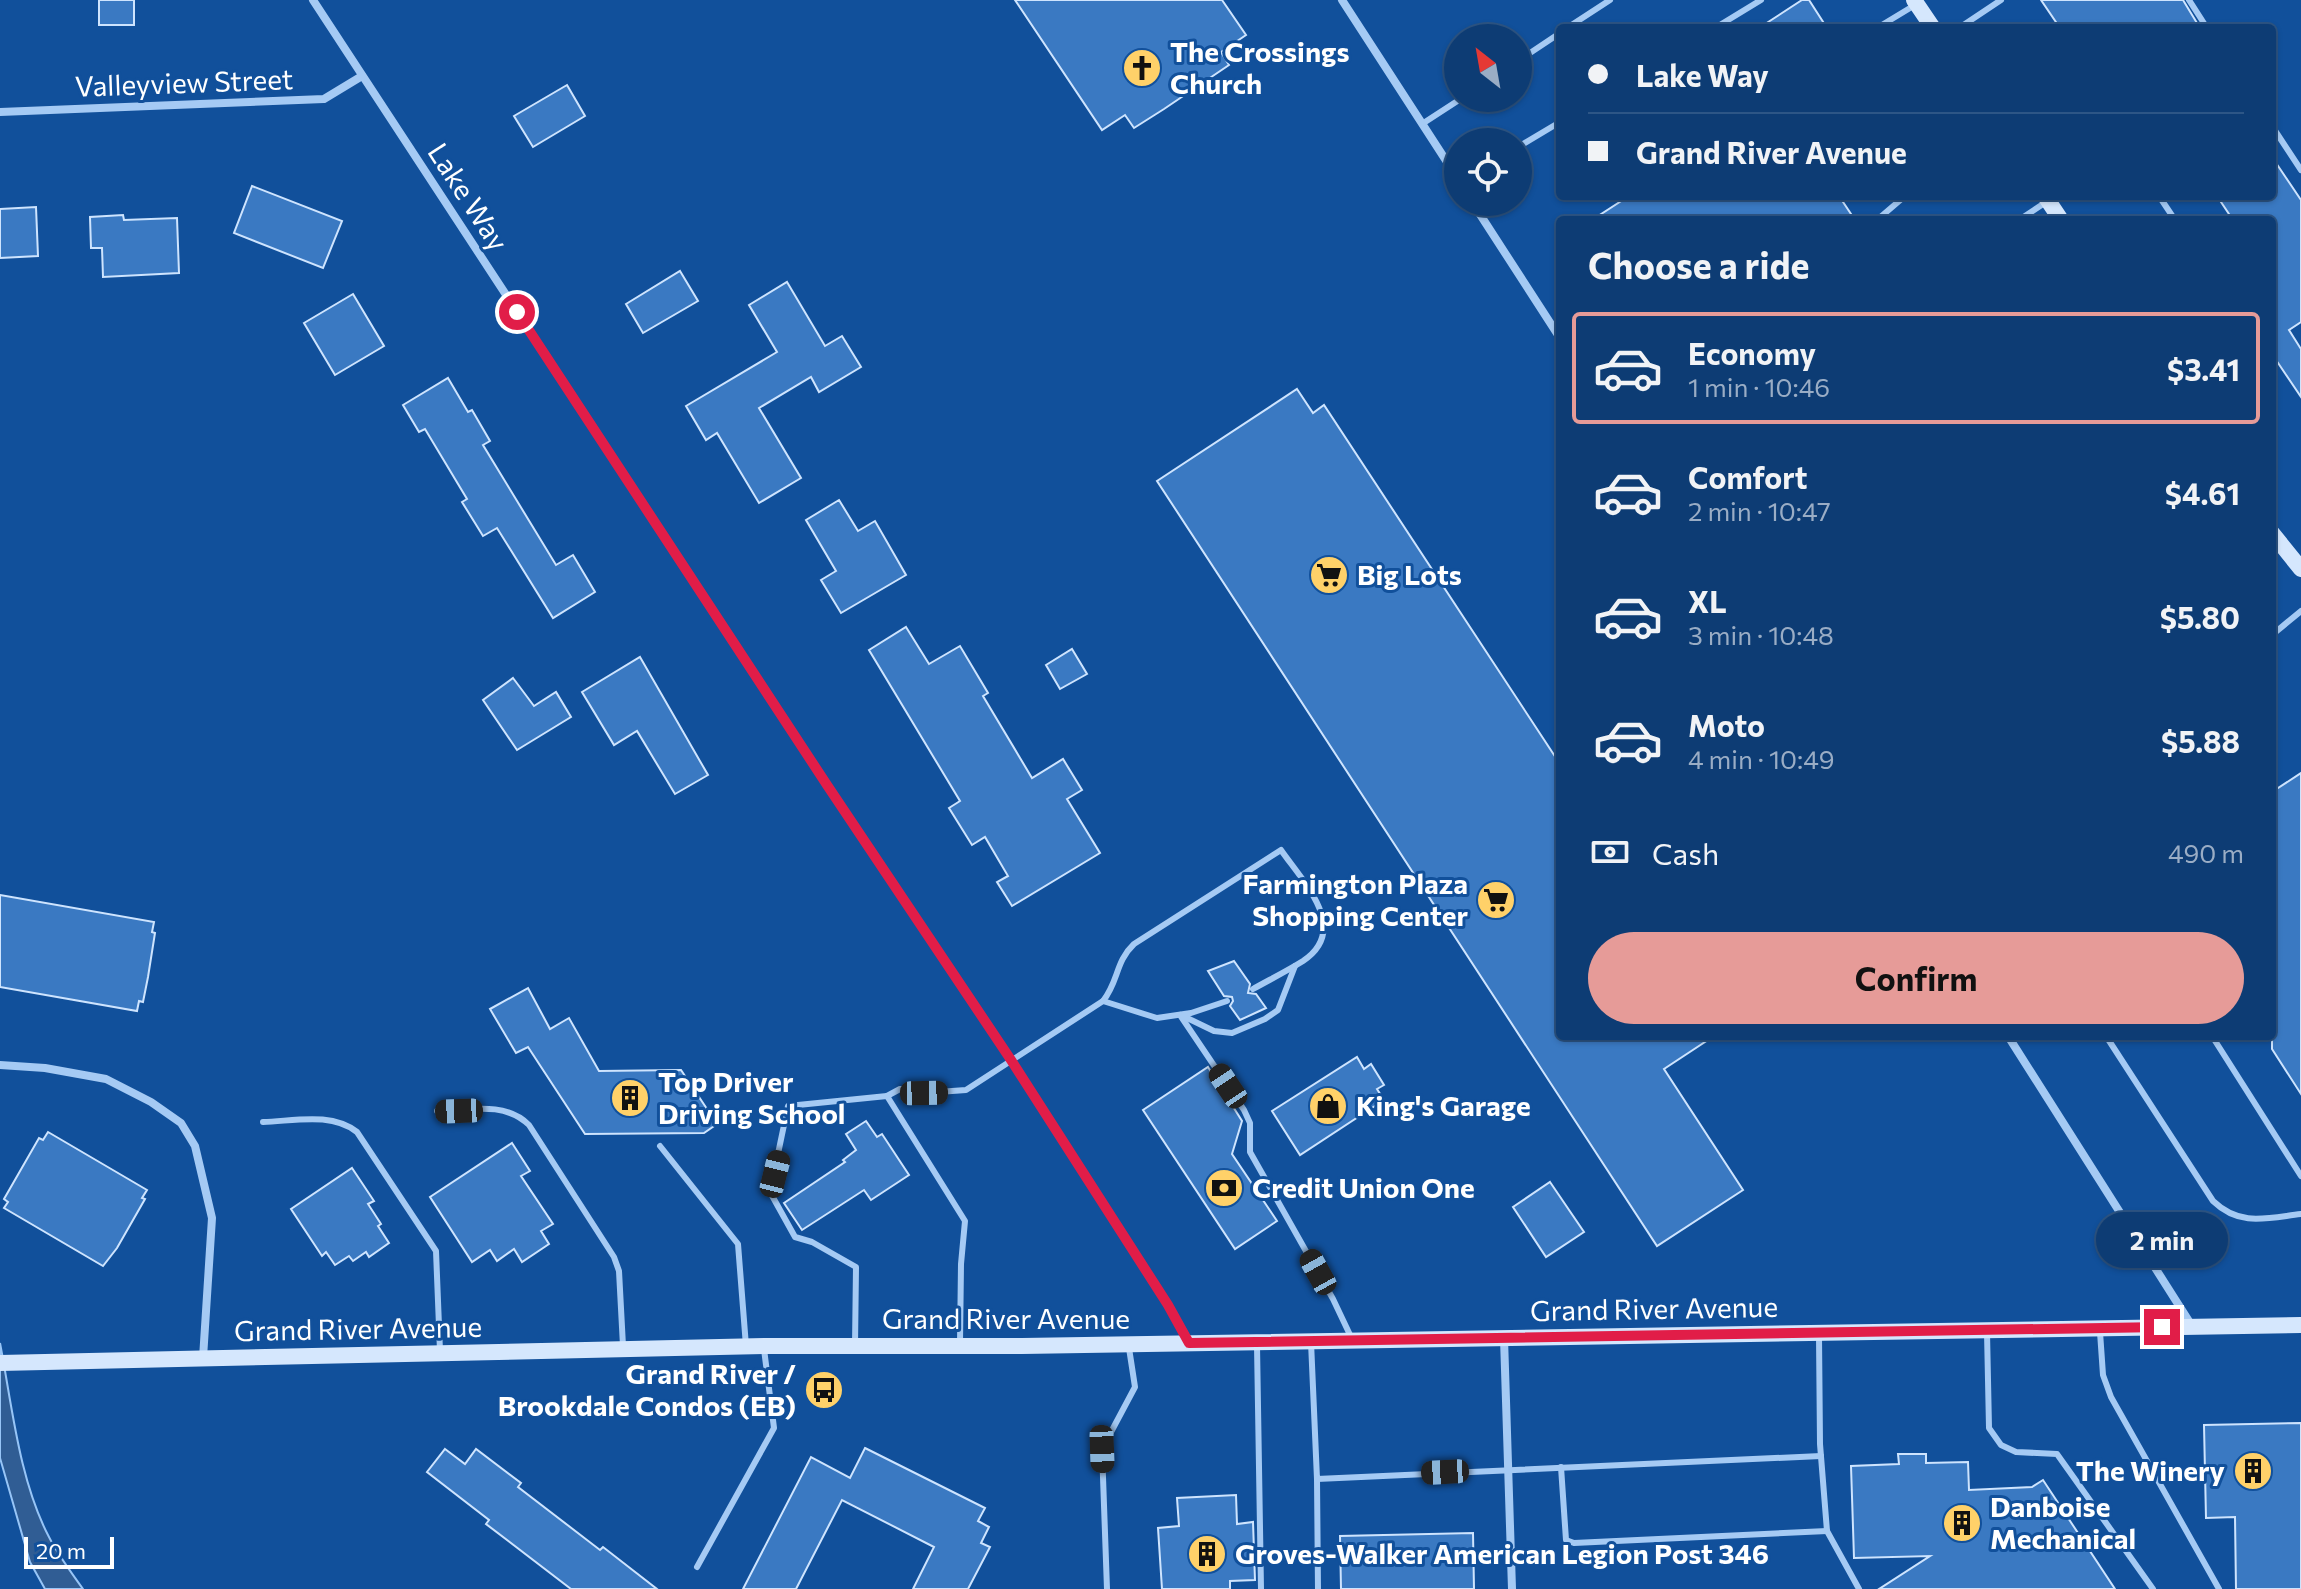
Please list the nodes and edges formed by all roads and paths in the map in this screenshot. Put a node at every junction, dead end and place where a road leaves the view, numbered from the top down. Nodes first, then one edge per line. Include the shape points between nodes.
1 (313, 0) edge
2 (1342, 0) edge
3 (1610, 0) edge
4 (1761, 0) edge
5 (2001, 0) edge
6 (2189, 0) edge
7 (1915, 2) edge
8 (1573, 24) edge
9 (1722, 24) edge
10 (1883, 24) edge
11 (1930, 24) edge
12 (1965, 24) edge
13 (2204, 24) edge
14 (1556, 36) edge
15 (1532, 52) edge
16 (362, 76) junction
17 (1444, 110) edge
18 (0, 112) edge
19 (1422, 124) junction
20 (1556, 124) edge
21 (2276, 132) edge
22 (1532, 139) edge
23 (1444, 158) edge
24 (2301, 170) edge
25 (1900, 200) edge
26 (2044, 200) edge
27 (1481, 216) edge
28 (1882, 216) edge
29 (2024, 216) edge
30 (1556, 332) edge
31 (2276, 538) edge
32 (2301, 569) edge
33 (2301, 611) edge
34 (2276, 632) edge
35 (1295, 966) junction
36 (1253, 989) dead end
37 (1103, 1001) junction
38 (1227, 1001) dead end
39 (1180, 1015) junction
40 (2011, 1040) edge
41 (2109, 1040) edge
42 (2215, 1040) edge
43 (1011, 1060) junction
44 (0, 1065) edge
45 (887, 1096) junction
46 (437, 1111) dead end
47 (263, 1122) dead end
48 (660, 1146) dead end
49 (2301, 1176) edge
50 (2301, 1214) edge
51 (2301, 1325) edge
52 (2193, 1327) junction
53 (2100, 1328) junction
54 (1987, 1330) junction
55 (1819, 1333) junction
56 (1504, 1338) junction
57 (1311, 1341) junction
58 (1353, 1341) junction
59 (1257, 1342) junction
60 (1189, 1343) junction
61 (1129, 1344) junction
62 (746, 1346) junction
63 (764, 1346) junction
64 (855, 1346) junction
65 (960, 1346) junction
66 (623, 1349) junction
67 (440, 1354) junction
68 (203, 1358) junction
69 (0, 1363) edge
70 (1821, 1456) junction
71 (1561, 1467) junction
72 (1509, 1469) junction
73 (1317, 1479) junction
74 (1827, 1531) junction
75 (697, 1567) dead end
76 (1107, 1589) edge
77 (1261, 1589) edge
78 (1318, 1589) edge
79 (1512, 1589) edge
80 (1859, 1589) edge
81 (2153, 1589) edge
82 (2219, 1589) edge

1 - 16 street, Lake Way
2 - 19 street
3 - 8 lane
4 - 9 lane
5 - 12 lane
6 - 13 lane
7 - 10 lane
7 - 11 main road
14 - 15 lane
16 - 18 street, Valleyview Street via 324,99
16 - 43 street, Lake Way
17 - 19 lane
19 - 23 street
20 - 22 lane
21 - 24 lane
25 - 28 lane
26 - 29 lane
27 - 30 street
31 - 32 main road
33 - 34 lane
35 - 36 lane
35 - 37 lane via 1321,942 1326,928 1321,910 1281,850 1134,944 1118,963 1116,980
35 - 39 lane via 1278,1010 1265,1019 1232,1033
37 - 39 lane via 1157,1018
37 - 43 lane
38 - 39 lane
39 - 58 lane via 1244,1110 1250,1123 1250,1152
40 - 52 street
41 - 50 lane via 2223,1211 2248,1219
42 - 49 lane
43 - 45 lane via 966,1090 900,1089
43 - 60 street, Lake Way
44 - 68 street via 106,1079 181,1123 195,1146 212,1218
45 - 64 lane via 788,1106 770,1192 795,1237 856,1267
45 - 65 lane via 965,1221
46 - 66 lane via 502,1109 519,1114 529,1125 614,1257
47 - 67 lane via 332,1119 357,1132 436,1251
48 - 62 lane via 738,1244
51 - 52 main road, Grand River Avenue
52 - 53 main road, Grand River Avenue
53 - 54 main road, Grand River Avenue
53 - 82 lane via 2103,1375 2111,1397
54 - 55 main road, Grand River Avenue
54 - 81 lane via 1989,1428 2001,1445 2016,1452 2057,1454
55 - 56 main road, Grand River Avenue
55 - 70 lane
56 - 58 main road, Grand River Avenue
56 - 72 street
57 - 58 main road, Grand River Avenue
57 - 59 main road, Grand River Avenue
57 - 73 lane
59 - 60 main road, Grand River Avenue
59 - 77 lane
60 - 61 main road, Grand River Avenue
61 - 65 main road, Grand River Avenue
61 - 76 lane via 1135,1387 1102,1449
62 - 63 main road, Grand River Avenue
62 - 66 main road, Grand River Avenue
63 - 64 main road, Grand River Avenue
63 - 75 lane via 774,1428
64 - 65 main road, Grand River Avenue
66 - 67 main road, Grand River Avenue
67 - 68 main road, Grand River Avenue
68 - 69 main road, Grand River Avenue
70 - 71 lane
70 - 74 lane
71 - 72 lane
71 - 74 lane via 1563,1529 1566,1540 1574,1543
72 - 73 lane
72 - 79 street
73 - 78 lane
74 - 80 lane

